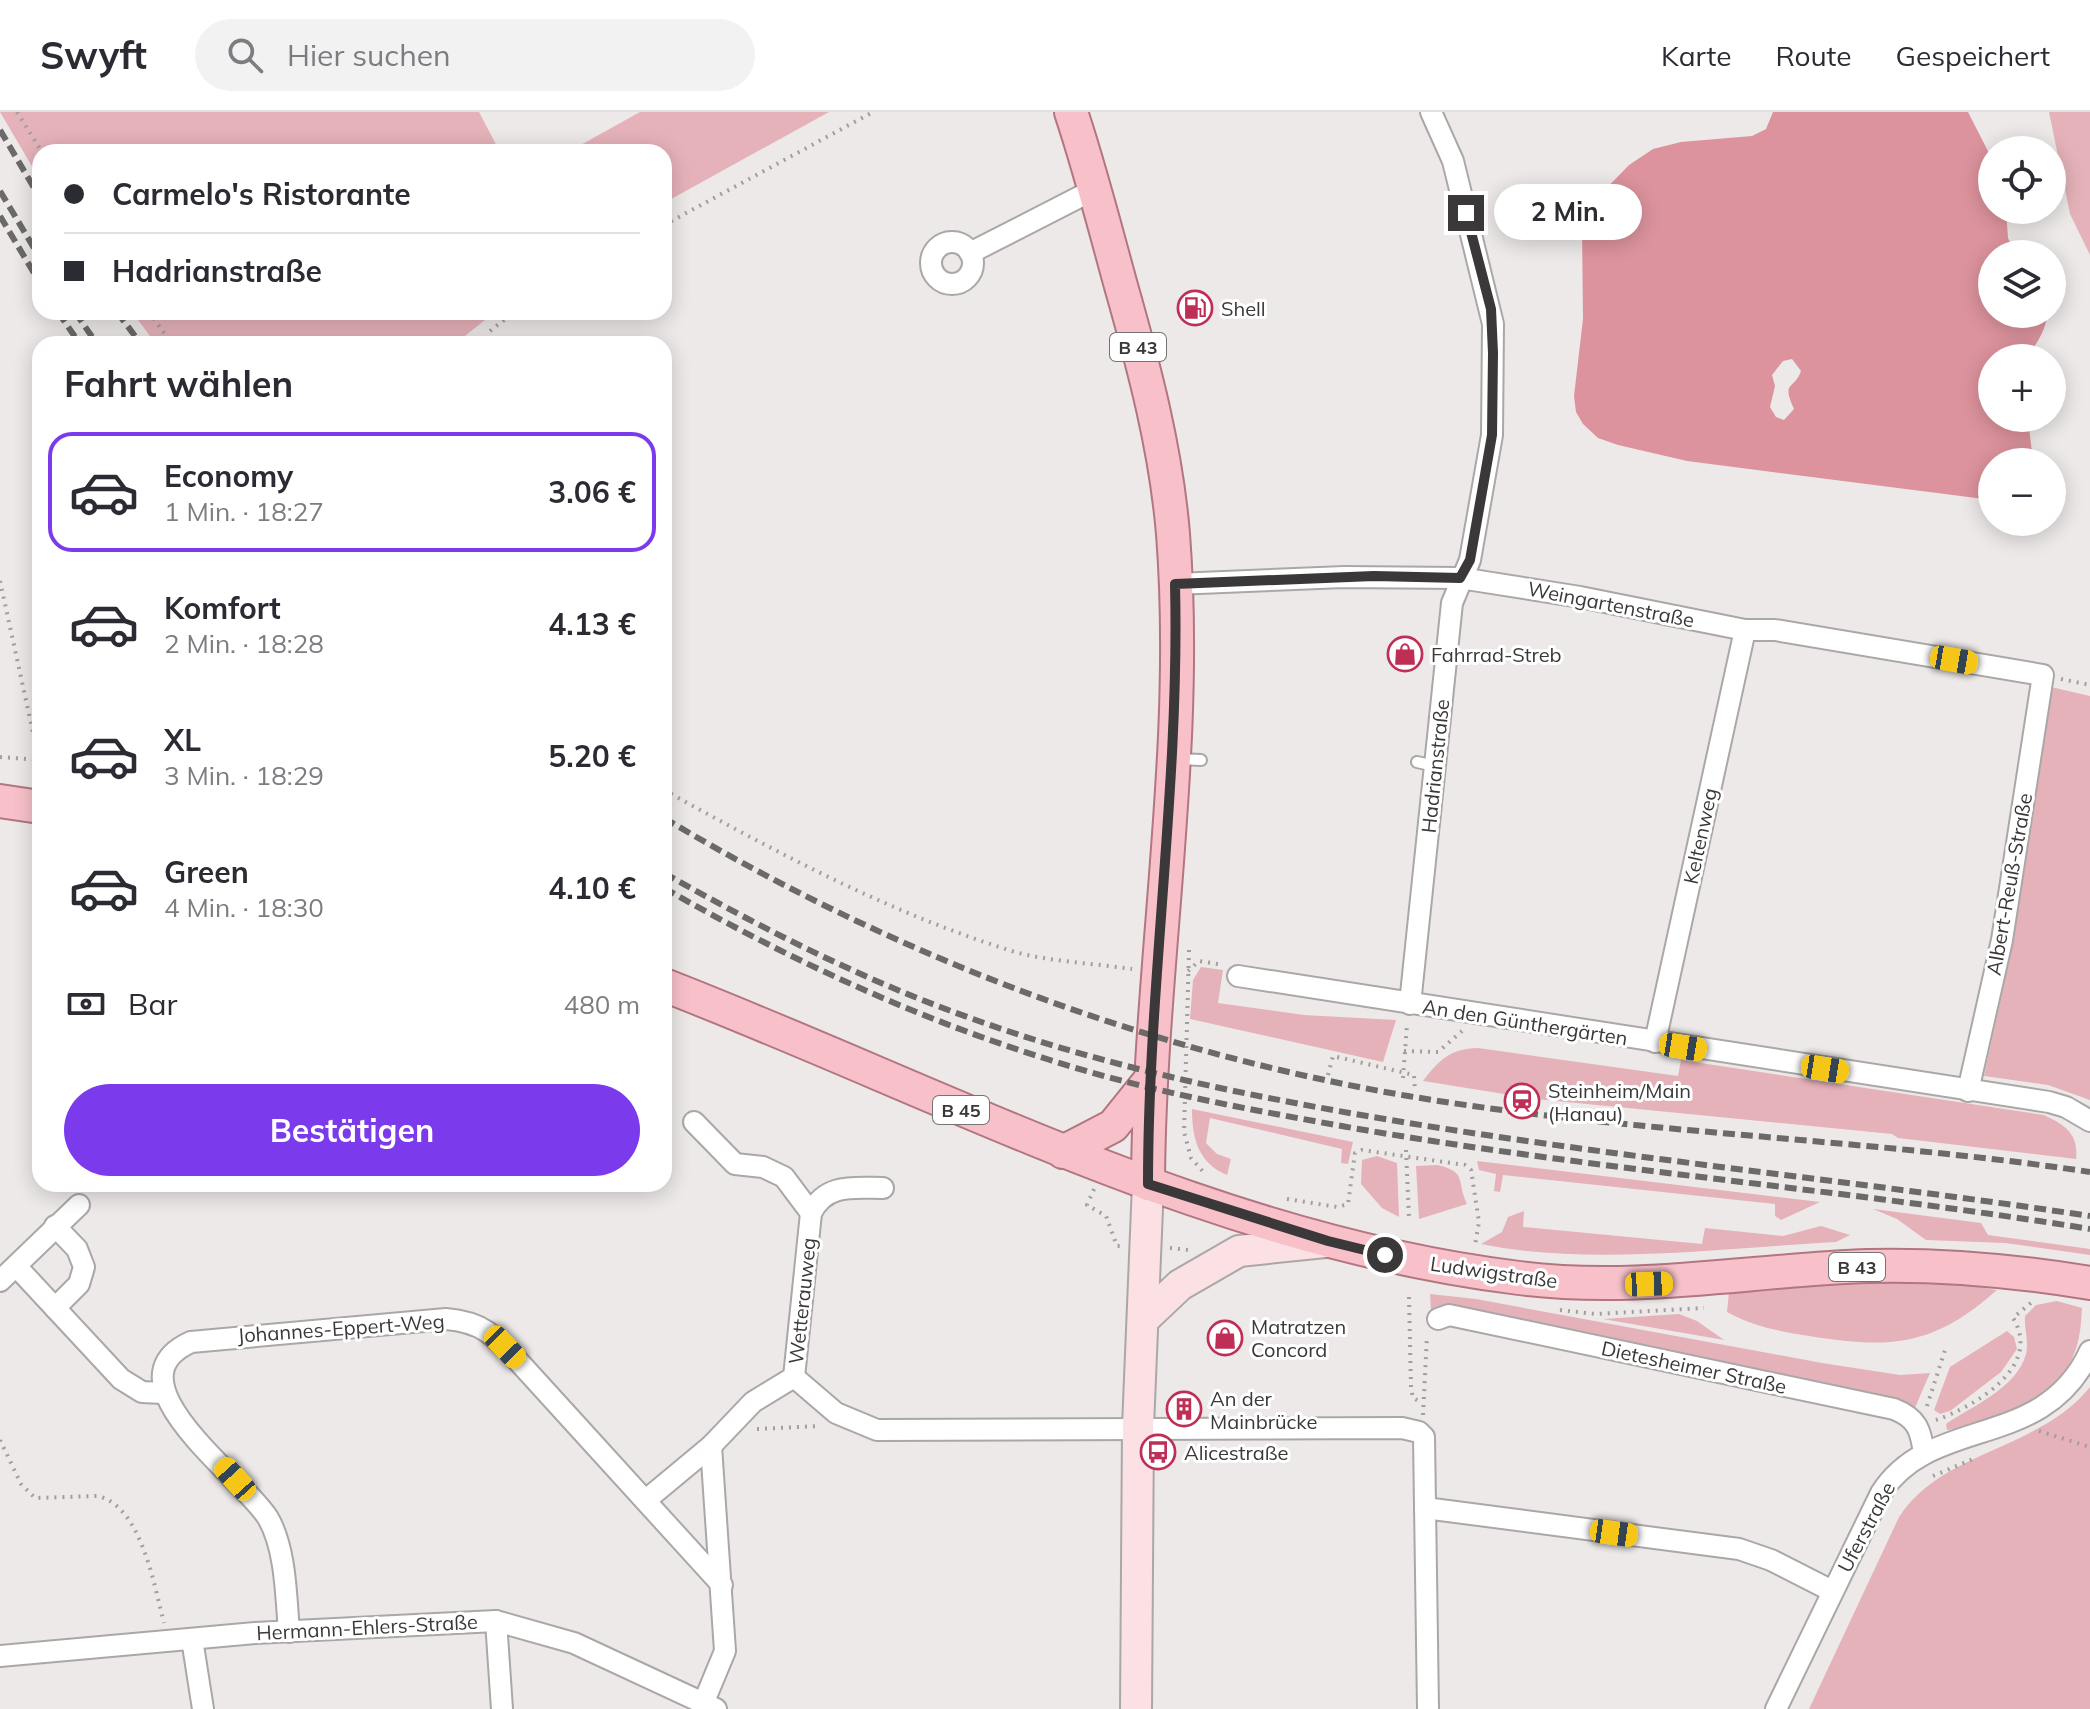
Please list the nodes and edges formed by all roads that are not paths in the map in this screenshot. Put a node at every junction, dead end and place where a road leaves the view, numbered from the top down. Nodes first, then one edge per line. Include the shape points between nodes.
1 (1431, 112) edge
2 (1074, 113) edge
3 (1095, 189) junction
4 (970, 253) dead end
5 (1460, 578) junction
6 (1175, 584) junction
7 (1745, 630) junction
8 (2043, 675) joint
9 (0, 801) edge
10 (32, 806) edge
11 (1238, 976) dead end
12 (672, 988) edge
13 (1410, 1004) junction
14 (1655, 1042) junction
15 (1150, 1080) junction
16 (1968, 1091) junction
17 (2090, 1121) edge
18 (694, 1122) dead end
19 (1063, 1152) junction
20 (1148, 1184) junction
21 (883, 1188) dead end
22 (79, 1205) dead end
23 (811, 1213) junction
24 (55, 1226) junction
25 (1328, 1241) junction
26 (16, 1266) junction
27 (0, 1281) edge
28 (2088, 1282) edge
29 (55, 1308) junction
30 (1143, 1320) junction
31 (1432, 1323) road end
32 (2090, 1351) edge
33 (794, 1377) junction
34 (163, 1393) junction
35 (1138, 1427) junction
36 (711, 1446) junction
37 (1924, 1454) junction
38 (646, 1500) junction
39 (1425, 1508) junction
40 (722, 1585) junction
41 (1832, 1591) junction
42 (496, 1621) junction
43 (289, 1632) junction
44 (192, 1639) junction
45 (0, 1656) edge
46 (710, 1707) edge
47 (203, 1709) edge
48 (502, 1709) edge
49 (1136, 1709) edge
50 (1428, 1709) edge
51 (1776, 1709) edge

1 - 5 street, Hadrianstraße via 1453,161 1493,324 1492,435 1470,560
2 - 3 main road, B 43
3 - 4 street
3 - 6 main road, B 43 via 1156,422 1169,495
5 - 6 street, Weingartenstraße
5 - 7 street, Weingartenstraße
5 - 13 street, Hadrianstraße via 1426,764
6 - 15 main road, B 43 via 1187,759 1173,972
7 - 8 street, Weingartenstraße via 1775,630
7 - 14 street, Keltenweg
8 - 16 street, Albert-Reuß-Straße via 2002,940
9 - 10 main road
11 - 13 street, An den Günthergärten
12 - 19 main road, B 45
13 - 14 street, An den Günthergärten
14 - 16 street, An den Günthergärten
15 - 19 main road via 1113,1126
15 - 20 main road, B 43
16 - 17 street, An den Günthergärten via 2049,1102
18 - 23 street, Wetterauweg via 735,1164 763,1167 784,1177
19 - 20 main road, B 45
20 - 25 main road, Ludwigstraße / B 43
20 - 30 main road
21 - 23 street, Wetterauweg via 834,1189 819,1198
22 - 24 street
23 - 33 street, Wetterauweg
24 - 26 street
24 - 29 street via 77,1249 84,1267 79,1284
25 - 28 main road, Ludwigstraße / B 43 via 1456,1269 1570,1283 1678,1283 1923,1265
25 - 30 main road via 1239,1251 1180,1285
26 - 27 street
26 - 29 street
29 - 34 street via 131,1387
30 - 35 main road
31 - 37 street, Dietesheimer Straße via 1449,1315 1894,1409 1919,1426
32 - 37 street, Uferstraße via 2077,1376 2047,1405
33 - 35 street via 836,1413 877,1430
33 - 36 street, Wetterauweg via 753,1402
34 - 38 street, Johannes-Eppert-Weg via 170,1355 203,1339 446,1319 472,1322 505,1347
34 - 43 street via 273,1528
35 - 39 street via 1419,1432 1424,1437
35 - 49 main road
36 - 38 street, Wetterauweg
36 - 40 street
37 - 41 street, Uferstraße via 1889,1481
38 - 40 street, Johannes-Eppert-Weg
39 - 41 street via 1739,1549
39 - 50 street
40 - 46 street via 725,1651
41 - 51 street, Uferstraße
42 - 43 street, Hermann-Ehlers-Straße
42 - 46 street, Hermann-Ehlers-Straße via 565,1640
42 - 48 street
43 - 44 street, Hermann-Ehlers-Straße
44 - 45 street, Hermann-Ehlers-Straße
44 - 47 street

